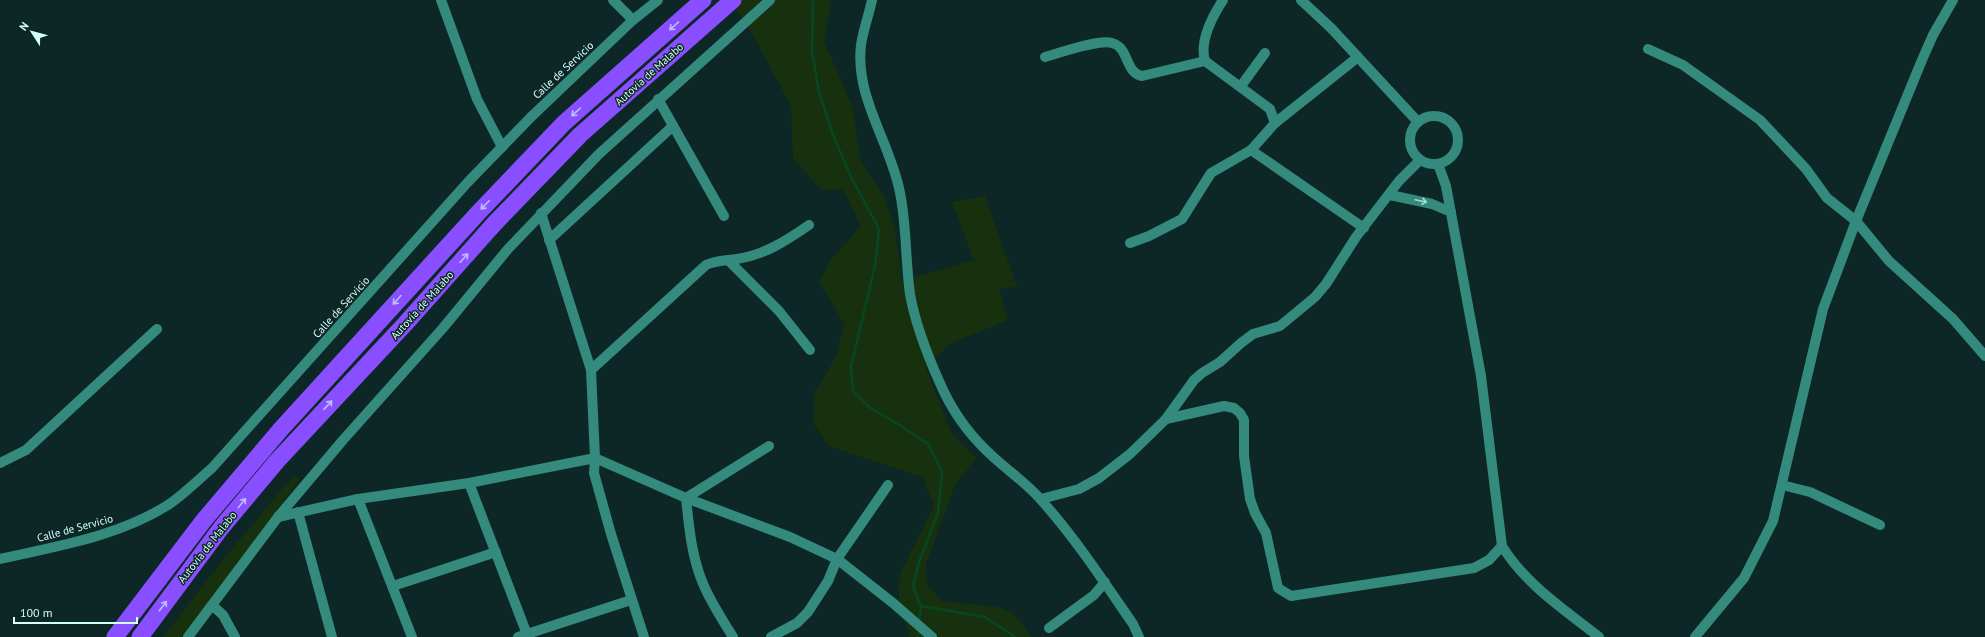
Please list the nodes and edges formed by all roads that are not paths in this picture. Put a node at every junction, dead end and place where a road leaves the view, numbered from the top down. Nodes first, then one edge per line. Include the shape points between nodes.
1 (440, 0) edge
2 (613, 0) edge
3 (658, 0) edge
4 (703, 0) edge
5 (734, 0) edge
6 (770, 0) edge
7 (872, 0) edge
8 (1223, 0) edge
9 (1301, 0) edge
10 (1953, 0) edge
11 (633, 20) junction
12 (1648, 49) dead end
13 (1265, 53) dead end
14 (1045, 57) dead end
15 (1358, 57) junction
16 (1205, 61) junction
17 (1241, 86) junction
18 (658, 99) junction
19 (1418, 122) junction
20 (1275, 123) junction
21 (673, 126) junction
22 (502, 147) junction
23 (1251, 150) junction
24 (1420, 160) junction
25 (1438, 164) junction
26 (1390, 195) junction
27 (1450, 212) junction
28 (541, 213) junction
29 (724, 216) dead end
30 (1856, 221) junction
31 (809, 225) dead end
32 (1364, 228) junction
33 (549, 240) junction
34 (1130, 243) dead end
35 (728, 260) junction
36 (158, 329) dead end
37 (810, 350) dead end
38 (1985, 356) edge
39 (591, 370) junction
40 (1166, 419) junction
41 (769, 446) dead end
42 (595, 458) junction
43 (0, 463) edge
44 (469, 483) junction
45 (888, 485) dead end
46 (1782, 485) junction
47 (686, 498) junction
48 (358, 499) junction
49 (1041, 500) junction
50 (298, 512) junction
51 (278, 517) junction
52 (1880, 525) dead end
53 (1502, 546) junction
54 (496, 552) junction
55 (0, 559) edge
56 (837, 559) junction
57 (1105, 582) junction
58 (393, 586) junction
59 (631, 600) junction
60 (212, 605) junction
61 (1050, 628) dead end
62 (192, 634) edge
63 (525, 636) edge
64 (115, 637) edge
65 (140, 637) edge
66 (235, 637) edge
67 (332, 637) edge
68 (412, 637) edge
69 (644, 637) edge
70 (733, 637) edge
71 (771, 637) edge
72 (932, 637) edge
73 (1139, 637) edge
74 (1599, 637) edge
75 (1695, 637) edge

1 - 22 street via 477,99
2 - 11 street
3 - 11 street, Calle de Servicio
4 -> 64 highway, Autovía de Malabo via 564,123 478,213 280,428 204,520
65 -> 5 highway, Autovía de Malabo via 222,528 277,461 494,224 580,135
6 - 18 street
7 - 49 street via 861,45 861,79 899,187 907,242 910,293 917,322 939,382 954,411 988,452
8 - 16 street via 1212,17 1202,51
9 - 15 street
10 - 30 street via 1922,60
11 - 22 street, Calle de Servicio
12 - 30 street via 1683,65 1760,120 1806,169 1827,198
13 - 17 street
14 - 16 street via 1101,42 1113,43 1121,48 1134,72 1142,76
15 - 19 street
15 - 20 street
16 - 17 street
17 - 20 street via 1270,109
18 - 21 street
18 - 28 street
19 - 24 street via 1410,142
19 - 25 street via 1424,118 1437,116 1444,118 1455,128 1458,135 1456,150
20 - 23 street
21 - 29 street
21 - 33 street
22 - 55 street, Calle de Servicio via 212,468 168,505 123,527 81,541
23 - 32 street
23 - 34 street via 1211,173 1182,219
24 - 25 street
24 - 26 street
25 - 27 street via 1446,186
26 -> 27 street via 1432,204
26 - 32 street
27 - 53 street via 1481,376
28 - 33 street
28 - 51 street
30 - 38 street via 1889,261 1953,319
30 - 46 street via 1823,309
31 - 35 street via 783,243 761,253
32 - 40 street via 1315,297 1280,326 1253,334 1220,362 1202,373
33 - 39 street
35 - 37 street via 779,311
35 - 39 street via 706,265
36 - 43 street via 26,450
39 - 42 street
40 - 49 street via 1130,454 1099,478 1079,489
40 - 53 street via 1224,406 1234,408 1240,413 1244,420 1244,456 1250,499 1266,533 1278,588 1291,596 1474,568 1489,560
41 - 47 street
42 - 44 street
42 - 47 street
42 - 59 street via 594,473
44 - 48 street
44 - 54 street
45 - 56 street
46 - 52 street via 1810,492
46 - 75 street via 1773,522 1744,578
47 - 56 street via 790,537
47 - 70 street via 689,527 702,579
48 - 50 street
48 - 58 street
49 - 57 street via 1067,530
50 - 51 street
50 - 67 street
51 - 60 street
53 - 74 street via 1529,580
54 - 58 street
54 - 63 street
56 - 71 street via 821,593 804,618
56 - 72 street
57 - 61 street via 1094,595
57 - 73 street
58 - 68 street
59 - 63 street
59 - 69 street
60 - 62 street
60 - 66 street via 223,615

